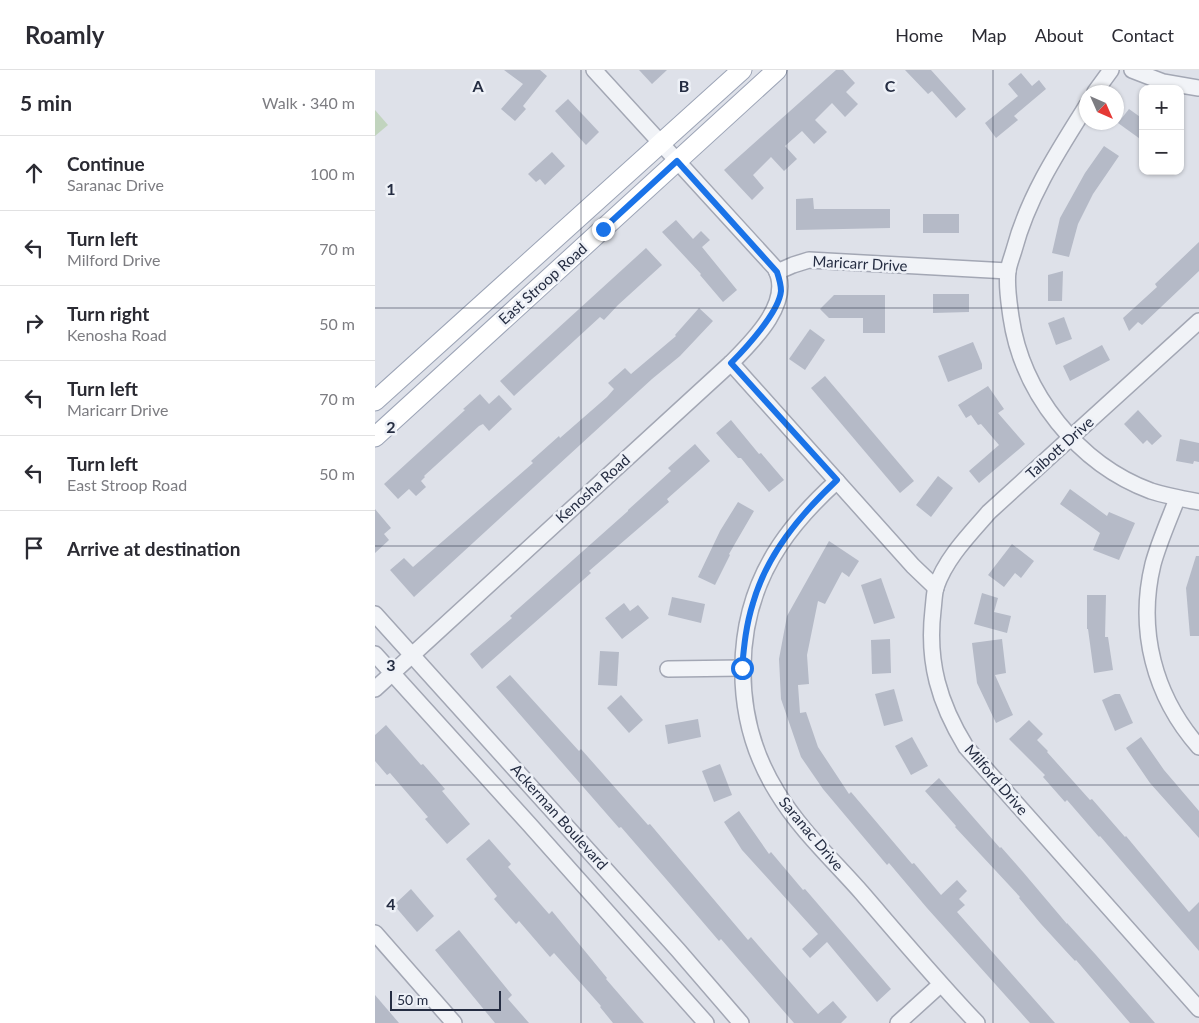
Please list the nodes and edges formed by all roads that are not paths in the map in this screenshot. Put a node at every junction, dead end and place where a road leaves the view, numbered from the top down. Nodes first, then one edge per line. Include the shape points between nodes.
1 (594, 70) edge
2 (742, 70) edge
3 (777, 70) edge
4 (1111, 70) edge
5 (1132, 70) edge
6 (1100, 85) edge
7 (1199, 88) edge
8 (1079, 118) edge
9 (662, 143) junction
10 (677, 161) junction
11 (777, 272) junction
12 (1008, 272) junction
13 (1199, 321) edge
14 (731, 363) junction
15 (375, 401) edge
16 (375, 437) edge
17 (1071, 437) junction
18 (837, 480) junction
19 (1177, 498) junction
20 (1199, 502) edge
21 (936, 588) junction
22 (375, 614) edge
23 (375, 654) edge
24 (412, 655) junction
25 (742, 668) junction
26 (668, 669) dead end
27 (392, 673) junction
28 (375, 689) edge
29 (1199, 747) edge
30 (375, 933) edge
31 (940, 985) junction
32 (1199, 1009) edge
33 (454, 1023) edge
34 (705, 1023) edge
35 (741, 1023) edge
36 (898, 1023) edge
37 (977, 1023) edge

1 - 9 street
2 - 9 main road, East Stroop Road
3 - 10 main road, East Stroop Road
4 - 6 street
5 - 7 street via 1163,82
8 - 12 street via 1037,188 1023,219
9 - 10 street
9 - 15 main road, East Stroop Road
10 - 11 street
10 - 16 main road, East Stroop Road
11 - 12 street, Maricarr Drive via 809,260
11 - 14 street, Kenosha Road via 781,282 778,303
12 - 17 street via 1013,333 1022,361 1046,407
13 - 17 street, Talbott Drive
14 - 18 street
14 - 24 street, Kenosha Road
17 - 19 street via 1127,480
17 - 21 street, Talbott Drive via 989,512 958,548
18 - 21 street
18 - 25 street, Saranac Drive via 795,523 764,573 753,603
19 - 20 street
19 - 29 street via 1149,585 1148,641 1164,694 1176,717
21 - 32 street, Milford Drive via 932,621 935,674 942,702 966,747
22 - 24 street, Ackerman Boulevard
23 - 27 street, Ackerman Boulevard
24 - 27 street, Kenosha Road
24 - 35 street, Ackerman Boulevard
25 - 26 street
25 - 31 street, Saranac Drive via 750,731 776,792 794,818
27 - 28 street, Kenosha Road
27 - 34 street, Ackerman Boulevard
30 - 33 street
31 - 36 street
31 - 37 street, Saranac Drive

